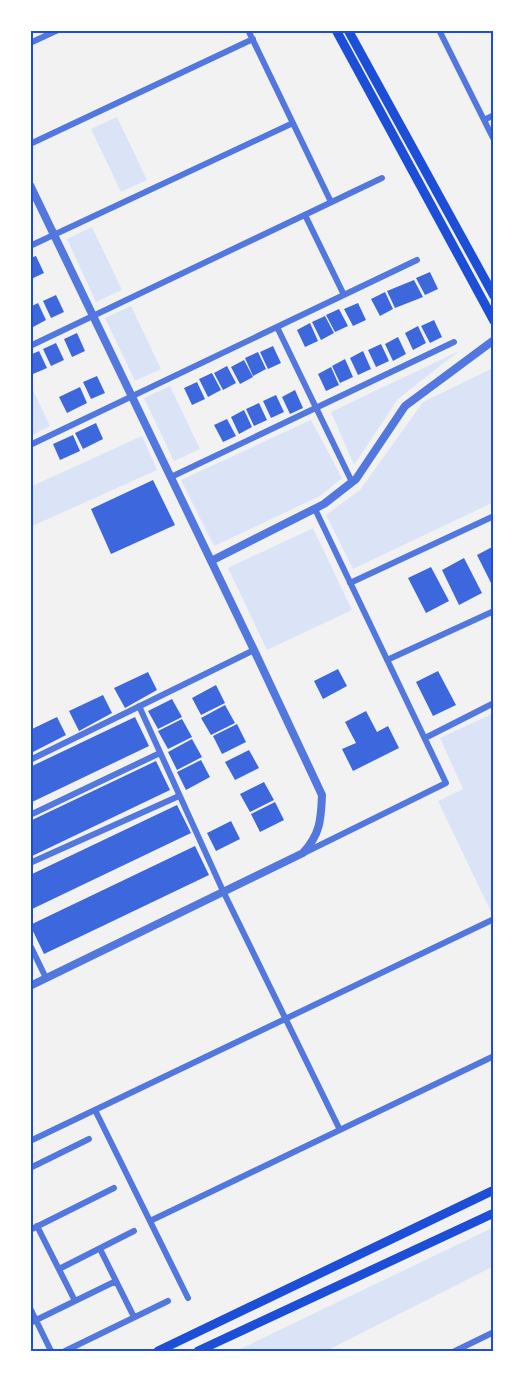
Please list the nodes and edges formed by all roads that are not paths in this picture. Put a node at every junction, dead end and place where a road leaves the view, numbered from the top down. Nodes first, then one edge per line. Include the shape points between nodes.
1 (58, 30) edge
2 (248, 30) edge
3 (336, 30) edge
4 (348, 30) edge
5 (439, 30) edge
6 (253, 39) junction
7 (30, 43) edge
8 (494, 115) edge
9 (484, 120) junction
10 (293, 123) junction
11 (494, 140) edge
12 (30, 144) edge
13 (382, 178) dead end
14 (30, 185) edge
15 (331, 202) junction
16 (305, 215) junction
17 (54, 235) junction
18 (30, 246) edge
19 (417, 260) dead end
20 (344, 295) junction
21 (494, 296) edge
22 (93, 317) junction
23 (494, 321) edge
24 (278, 327) junction
25 (494, 340) edge
26 (453, 342) dead end
27 (30, 346) edge
28 (132, 396) junction
29 (316, 407) junction
30 (30, 445) edge
31 (171, 477) junction
32 (352, 482) junction
33 (315, 509) junction
34 (494, 516) edge
35 (211, 561) junction
36 (350, 583) junction
37 (494, 611) edge
38 (254, 650) junction
39 (387, 660) junction
40 (494, 703) edge
41 (139, 706) junction
42 (425, 738) junction
43 (160, 753) junction
44 (30, 760) edge
45 (179, 796) junction
46 (30, 815) edge
47 (303, 853) junction
48 (30, 863) edge
49 (223, 891) junction
50 (494, 919) edge
51 (30, 945) edge
52 (46, 978) junction
53 (30, 986) edge
54 (285, 1018) junction
55 (494, 1056) edge
56 (95, 1110) junction
57 (340, 1130) junction
58 (89, 1139) dead end
59 (30, 1141) edge
60 (30, 1168) edge
61 (114, 1188) dead end
62 (494, 1190) edge
63 (494, 1213) edge
64 (150, 1221) junction
65 (37, 1226) junction
66 (30, 1230) edge
67 (134, 1231) dead end
68 (100, 1249) junction
69 (59, 1269) junction
70 (116, 1281) junction
71 (188, 1298) dead end
72 (168, 1300) dead end
73 (75, 1301) junction
74 (30, 1308) edge
75 (134, 1317) junction
76 (33, 1322) edge
77 (494, 1332) edge
78 (51, 1351) edge
79 (65, 1351) edge
80 (158, 1351) edge
81 (198, 1351) edge
82 (455, 1351) edge

1 - 7 street
2 - 6 street
3 - 23 main road
4 - 21 main road
5 - 9 street
6 - 10 street
6 - 12 street
8 - 9 street
9 - 11 street
10 - 15 street
10 - 17 street
13 - 15 street
14 - 17 street
15 - 16 street
16 - 20 street
16 - 22 street
17 - 18 street
17 - 22 street
19 - 20 street
20 - 24 street
22 - 27 street
22 - 28 street
24 - 28 street
24 - 29 street
25 - 32 street via 405,406
26 - 29 street
28 - 30 street
28 - 31 street
29 - 31 street
29 - 32 street
31 - 35 street
32 - 33 street
33 - 35 street
33 - 36 street
34 - 36 street
35 - 38 street
36 - 39 street
37 - 39 street
38 - 41 street
38 - 47 street via 322,795 316,837
39 - 42 street
40 - 42 street
41 - 43 street
41 - 44 street
42 - 47 street via 446,783
43 - 45 street
43 - 46 street
45 - 48 street
45 - 49 street
47 - 49 street
49 - 52 street
49 - 54 street
50 - 54 street
51 - 52 street
52 - 53 street
54 - 56 street
54 - 57 street
55 - 57 street
56 - 59 street
56 - 64 street
57 - 64 street
58 - 60 street
61 - 65 street
62 - 80 main road
63 - 81 main road
64 - 71 street
65 - 66 street
65 - 69 street
67 - 68 street
68 - 69 street
68 - 70 street
69 - 73 street
70 - 73 street
70 - 75 street
72 - 75 street
73 - 76 street
74 - 76 street
75 - 79 street
76 - 78 street
77 - 82 street

